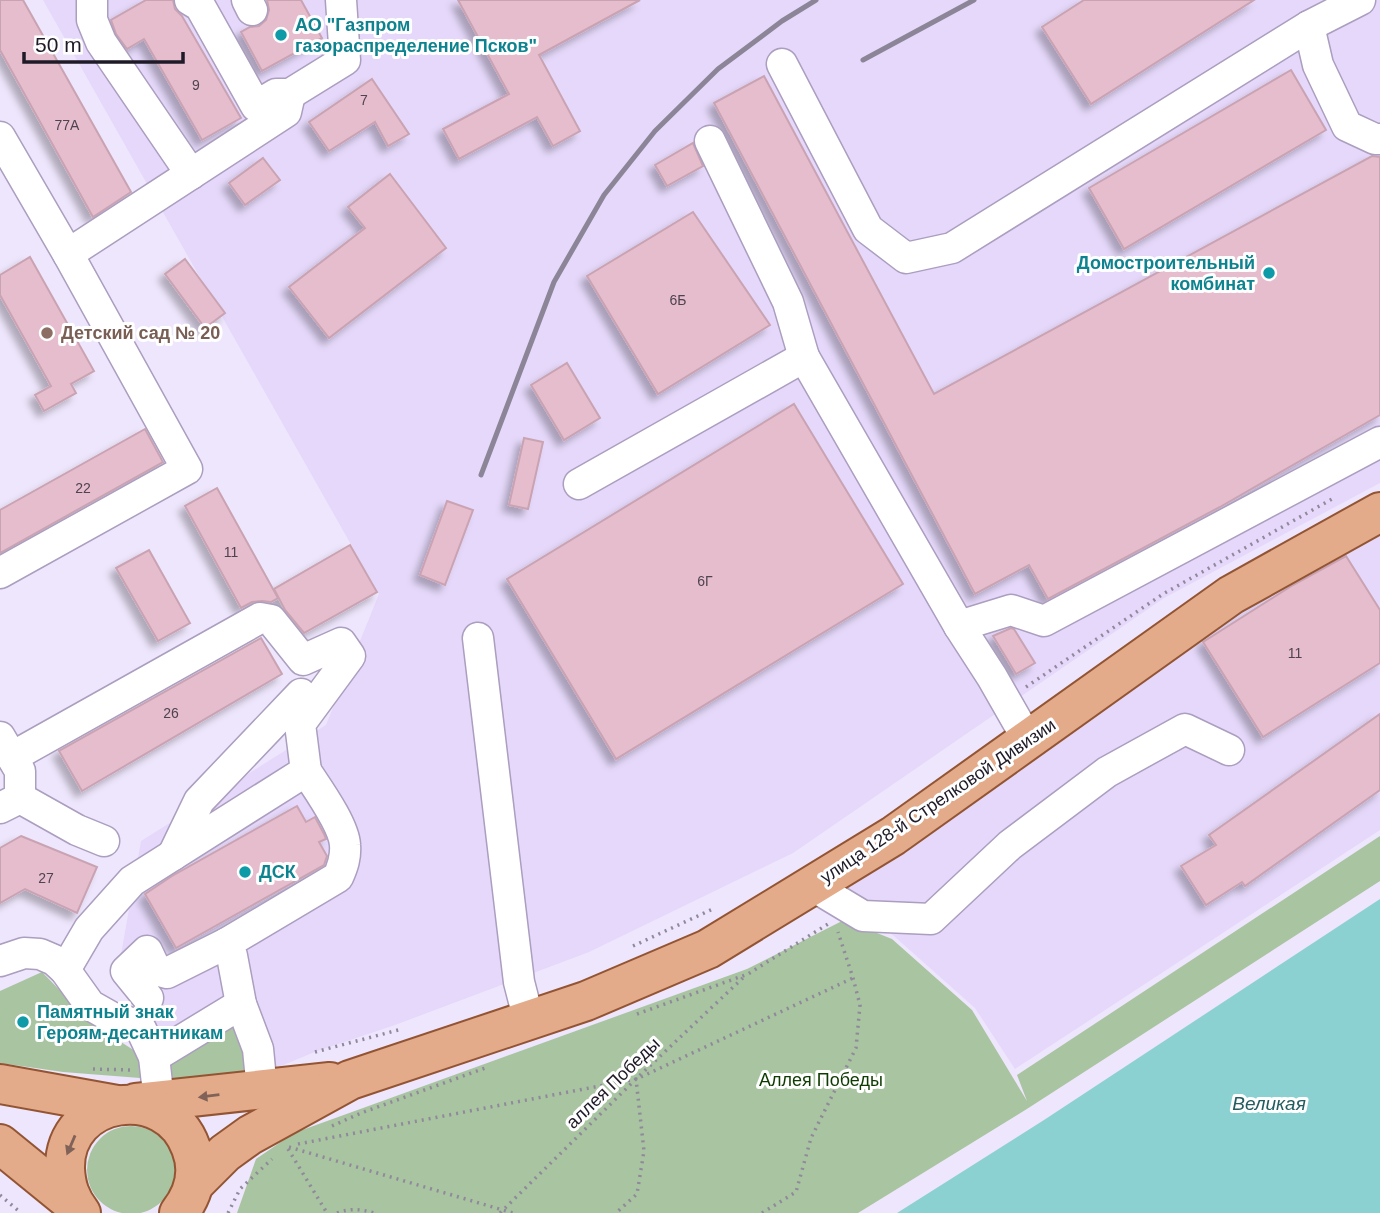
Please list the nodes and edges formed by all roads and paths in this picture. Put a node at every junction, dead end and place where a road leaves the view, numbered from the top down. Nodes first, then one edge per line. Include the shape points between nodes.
1 (92, 0) edge
2 (190, 0) edge
3 (341, 0) edge
4 (1360, 0) edge
5 (1309, 26) junction
6 (782, 64) dead end
7 (290, 94) junction
8 (0, 137) edge
9 (1380, 139) edge
10 (710, 141) dead end
11 (191, 174) junction
12 (68, 254) junction
13 (804, 357) junction
14 (1380, 442) edge
15 (579, 484) dead end
16 (1340, 494) dead end
17 (1380, 512) edge
18 (0, 573) edge
19 (958, 626) junction
20 (478, 638) dead end
21 (303, 660) junction
22 (301, 694) junction
23 (300, 724) junction
24 (1019, 724) junction
25 (6, 747) edge
26 (1229, 750) dead end
27 (306, 771) junction
28 (10, 803) edge
29 (104, 841) dead end
30 (173, 855) junction
31 (825, 901) junction
32 (719, 905) dead end
33 (228, 943) junction
34 (632, 947) dead end
35 (3, 954) edge
36 (65, 971) junction
37 (748, 974) junction
38 (853, 978) junction
39 (148, 998) dead end
40 (241, 1004) junction
41 (632, 1016) dead end
42 (529, 1021) junction
43 (403, 1029) dead end
44 (154, 1057) junction
45 (344, 1063) junction
46 (490, 1067) dead end
47 (636, 1079) junction
48 (0, 1084) edge
49 (262, 1090) junction
50 (135, 1104) junction
51 (324, 1130) dead end
52 (311, 1135) dead end
53 (0, 1144) edge
54 (286, 1146) junction
55 (277, 1155) dead end
56 (0, 1195) edge
57 (186, 1204) edge
58 (78, 1209) edge
59 (501, 1212) edge
60 (21, 1213) edge
61 (228, 1213) edge
62 (327, 1213) edge
63 (337, 1213) edge
64 (374, 1213) edge
65 (513, 1213) edge
66 (616, 1213) edge
67 (762, 1213) edge

1 - 11 street via 92,20 101,42
2 - 7 street via 200,6 256,106 276,94
3 - 7 street via 345,60
4 - 5 street
5 - 6 street via 952,248 906,258 868,229
5 - 9 street via 1318,65 1347,126
7 - 11 street via 286,112
8 - 12 street
10 - 13 street via 788,302
11 - 12 street
12 - 18 street via 187,468
13 - 15 street
13 - 19 street
14 - 19 street via 1044,621 1011,610
16 - 24 path via 1163,594 1028,685
17 - 24 main road, улица 128-й Стрелковой Дивизии via 1231,595
19 - 24 street
20 - 42 street via 519,982
21 - 22 street
21 - 23 street via 341,643 350,656
21 - 25 street via 271,620 260,618
22 - 23 street
22 - 30 street via 199,802
23 - 27 street
24 - 31 main road, улица 128-й Стрелковой Дивизии
25 - 28 street via 20,771
26 - 31 street via 1185,729 1107,772 1010,845 931,919 863,916
27 - 30 street
27 - 33 street via 345,842 344,864 338,877
28 - 29 street
30 - 36 street via 132,881 89,929
31 - 37 path
31 - 38 path
31 - 42 main road, улица 128-й Стрелковой Дивизии
32 - 34 path
33 - 39 street via 167,973 156,970 147,951 127,971
33 - 40 street
35 - 36 street via 40,954
36 - 44 street via 90,1005 141,1029
37 - 41 path
37 - 47 path, аллея Победы
38 - 47 path
38 - 67 path via 859,1005 856,1048 811,1138 796,1192
40 - 44 street
40 - 49 street via 258,1049
42 - 45 main road, улица 128-й Стрелковой Дивизии
43 - 45 path
44 - 50 street
45 - 49 main road, улица 128-й Стрелковой Дивизии
45 - 57 main road, улица 128-й Стрелковой Дивизии via 225,1153
46 - 51 path
47 - 54 path
47 - 59 path, аллея Победы
47 - 66 path via 644,1151 637,1194
48 - 50 main road
49 -> 50 main road, улица 128-й Стрелковой Дивизии
50 - 57 main road via 170,1118 189,1140 196,1169
50 -> 58 main road via 106,1108 78,1129 65,1161 66,1184
52 - 54 path
53 - 58 main road
54 - 59 path
54 - 62 path
55 - 61 path via 240,1189
56 - 60 path
59 - 65 path
63 - 64 path via 360,1209

